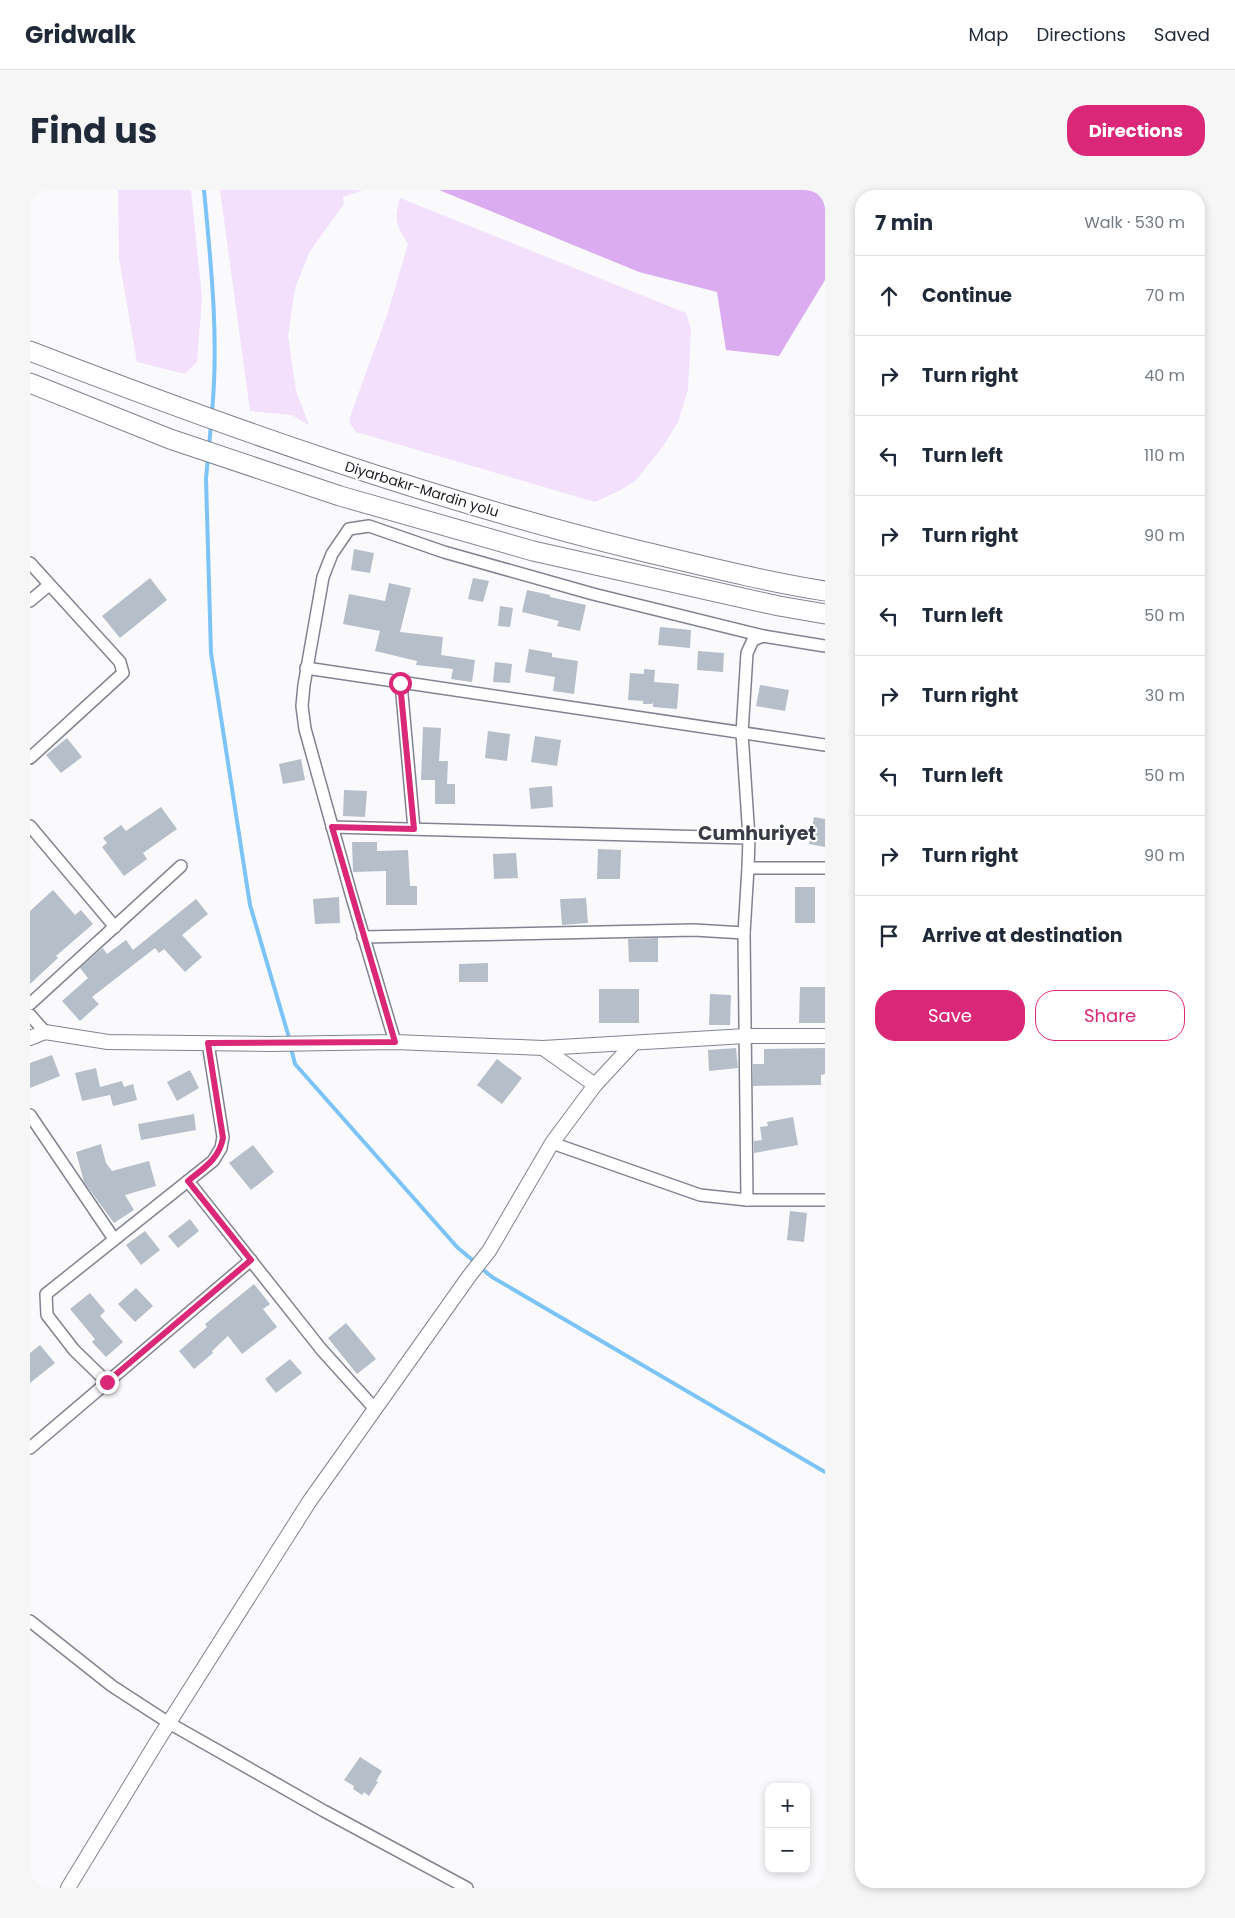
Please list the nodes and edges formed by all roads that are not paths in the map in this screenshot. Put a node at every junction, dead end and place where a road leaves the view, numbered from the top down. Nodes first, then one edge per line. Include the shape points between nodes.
1 (30, 351) edge
2 (30, 383) edge
3 (30, 563) edge
4 (49, 585) junction
5 (825, 591) edge
6 (30, 601) edge
7 (825, 614) edge
8 (763, 636) junction
9 (825, 646) edge
10 (306, 668) junction
11 (400, 683) junction
12 (742, 733) junction
13 (825, 745) edge
14 (30, 758) edge
15 (30, 826) edge
16 (332, 827) junction
17 (414, 829) junction
18 (748, 838) junction
19 (181, 866) dead end
20 (748, 868) junction
21 (825, 868) edge
22 (115, 927) junction
23 (744, 933) junction
24 (364, 937) junction
25 (30, 1004) edge
26 (30, 1015) edge
27 (44, 1032) junction
28 (746, 1036) junction
29 (825, 1036) edge
30 (30, 1038) edge
31 (395, 1042) junction
32 (208, 1043) junction
33 (633, 1044) junction
34 (543, 1048) junction
35 (594, 1085) junction
36 (30, 1115) edge
37 (552, 1142) junction
38 (188, 1181) junction
39 (747, 1200) junction
40 (825, 1200) edge
41 (114, 1240) junction
42 (251, 1260) junction
43 (107, 1382) junction
44 (375, 1409) junction
45 (30, 1448) edge
46 (30, 1621) edge
47 (169, 1723) junction
48 (68, 1888) edge
49 (466, 1888) edge

1 - 5 highway, Diyarbakır-Mardin yolu via 350,468 560,531 776,584
2 - 7 highway, Diyarbakır-Mardin yolu via 170,439 340,496 533,551
3 - 4 street
4 - 6 street
4 - 14 street via 120,662 123,673
8 - 9 street
8 - 10 street via 592,594 444,552 369,526 349,529 332,554 323,577
8 - 12 street via 752,640 747,653
10 - 11 street
10 - 16 street via 302,706 305,729
11 - 12 street
11 - 17 street
12 - 13 street
12 - 18 street
15 - 22 street
16 - 17 street
16 - 24 street
17 - 18 street
18 - 20 street
19 - 22 street
20 - 21 street
20 - 23 street
22 - 25 street
23 - 24 street via 694,930
23 - 28 street
24 - 31 street
26 - 27 street
27 - 30 street
27 - 32 street via 108,1042
28 - 29 street
28 - 33 street
28 - 39 street
31 - 32 street
31 - 34 street
32 - 38 street via 223,1138 213,1161
33 - 34 street
33 - 35 street
34 - 35 street
35 - 37 street
36 - 41 street
37 - 39 street via 700,1194
37 - 44 street via 489,1250
38 - 41 street
38 - 42 street
39 - 40 street
41 - 43 street via 60,1282 46,1294 45,1299 48,1315 74,1350
42 - 43 street
42 - 44 street via 321,1349
43 - 45 street
44 - 47 street via 309,1502
46 - 47 street via 112,1686
47 - 48 street
47 - 49 street

